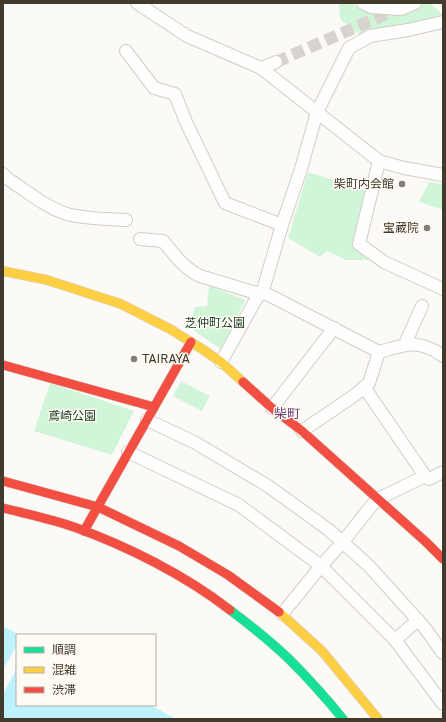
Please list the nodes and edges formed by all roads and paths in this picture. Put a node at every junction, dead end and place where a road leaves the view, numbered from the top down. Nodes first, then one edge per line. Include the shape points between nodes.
1 (137, 3) edge
2 (363, 3) edge
3 (415, 3) edge
4 (443, 22) edge
5 (126, 51) dead end
6 (276, 62) tunnel mouth
7 (261, 68) junction
8 (317, 112) junction
9 (379, 161) junction
10 (3, 174) edge
11 (443, 175) edge
12 (126, 220) dead end
13 (282, 226) junction
14 (140, 239) dead end
15 (3, 271) edge
16 (443, 289) edge
17 (259, 294) junction
18 (422, 306) dead end
19 (334, 328) junction
20 (191, 342) junction
21 (405, 344) junction
22 (379, 352) junction
23 (443, 356) edge
24 (221, 362) junction
25 (3, 365) edge
26 (364, 387) junction
27 (154, 407) junction
28 (272, 408) junction
29 (147, 420) junction
30 (302, 431) junction
31 (128, 452) junction
32 (443, 472) edge
33 (425, 476) junction
34 (3, 481) edge
35 (378, 499) junction
36 (98, 507) junction
37 (3, 508) edge
38 (84, 531) junction
39 (342, 543) junction
40 (443, 559) edge
41 (321, 566) junction
42 (282, 614) junction
43 (418, 620) junction
44 (395, 640) junction
45 (443, 653) edge
46 (443, 704) edge
47 (343, 719) edge
48 (378, 719) edge

1 - 7 street via 187,36
2 - 3 street via 371,7 400,9
4 - 8 street via 370,36 349,48
5 - 13 street via 154,88 175,94 225,203
6 - 7 street
7 - 8 street
8 - 9 street
8 - 13 street
9 - 11 street
9 - 16 street via 359,244 384,262
10 - 12 street via 47,204 66,213
13 - 17 street via 263,290
14 - 17 street via 163,240 191,272
15 - 20 street via 46,280 121,304
17 - 19 street via 265,293
17 - 24 street
18 - 21 street
19 - 22 street
19 - 28 street
20 - 24 street
20 - 27 street
21 - 22 street
21 - 23 street via 426,346
22 - 26 street via 369,383
24 - 28 street
25 - 27 street
26 - 30 street
26 - 33 street
27 - 29 street
28 - 30 street
29 - 31 street
29 - 39 street via 194,442 268,486 329,530
30 - 35 street
31 - 36 street
31 - 41 street via 239,505
32 - 33 street via 429,479
33 - 35 street
34 - 36 street
35 - 39 street
35 - 40 street
36 - 38 street
36 - 42 street via 196,555
37 - 38 street
38 - 47 street via 160,566 241,618 287,658
39 - 41 street
39 - 43 street via 368,566
41 - 42 street
41 - 44 street
42 - 48 street via 336,666
43 - 44 street
43 - 45 street
44 - 46 street

